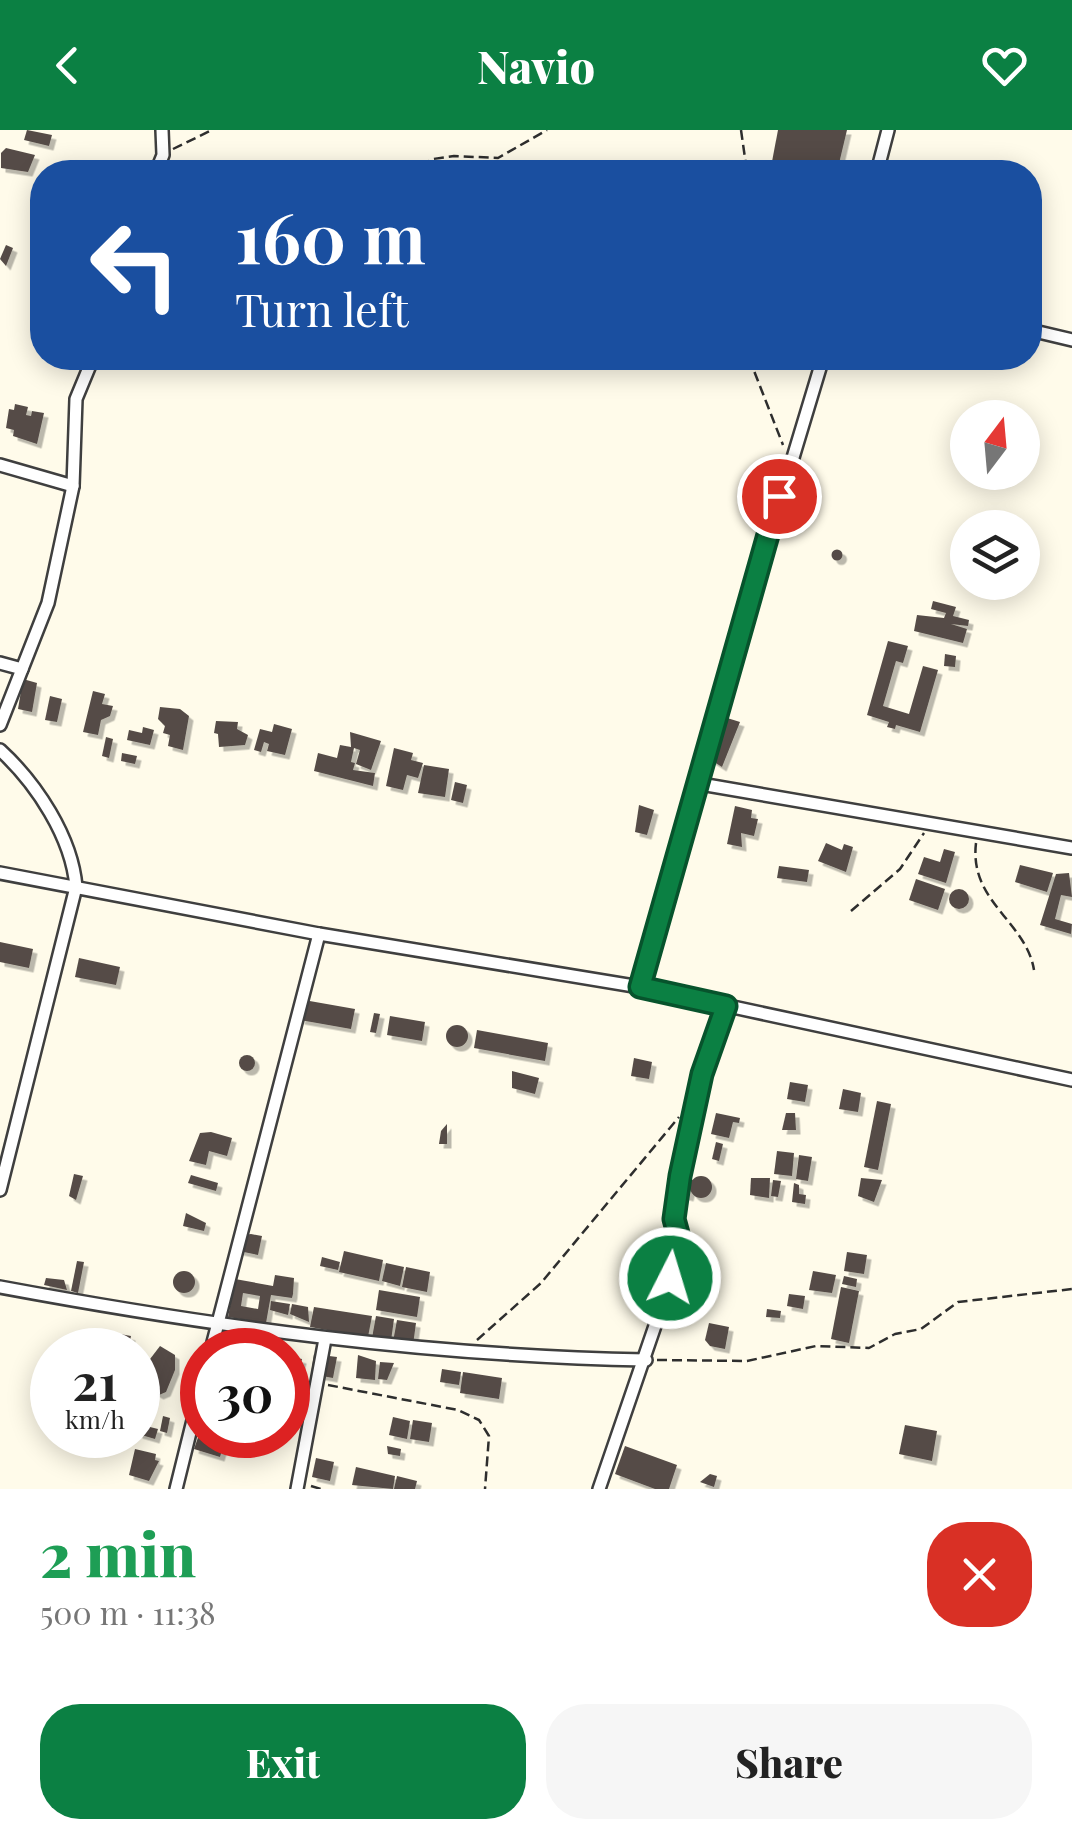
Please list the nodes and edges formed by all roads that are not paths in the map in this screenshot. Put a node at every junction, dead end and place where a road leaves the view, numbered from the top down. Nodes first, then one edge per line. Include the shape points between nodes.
1 (162, 130) edge
2 (888, 130) edge
3 (161, 160) edge
4 (880, 160) edge
5 (1042, 333) edge
6 (1072, 340) edge
7 (87, 370) edge
8 (820, 370) edge
9 (0, 464) edge
10 (73, 486) junction
11 (0, 664) edge
12 (22, 669) junction
13 (0, 725) edge
14 (0, 750) edge
15 (695, 782) junction
16 (1072, 848) edge
17 (0, 874) edge
18 (76, 887) junction
19 (319, 934) junction
20 (640, 987) junction
21 (726, 1006) junction
22 (1072, 1080) edge
23 (0, 1190) edge
24 (0, 1286) edge
25 (217, 1326) junction
26 (325, 1339) junction
27 (646, 1360) junction
28 (184, 1458) edge
29 (299, 1486) edge
30 (176, 1489) edge
31 (599, 1489) edge

1 - 3 street
2 - 4 street
5 - 6 street
7 - 10 street via 76,399
8 - 15 street
9 - 10 street
10 - 12 street via 48,604
11 - 12 street
12 - 13 street
14 - 18 street via 33,783 72,862
15 - 16 street
15 - 20 street
17 - 18 street
18 - 19 street
18 - 23 street
19 - 20 street
19 - 25 street
20 - 21 street
21 - 22 street
21 - 27 street via 696,1100 674,1219 680,1241
24 - 25 street
25 - 26 street
26 - 27 street via 460,1354
26 - 29 street
27 - 31 street
28 - 30 street

